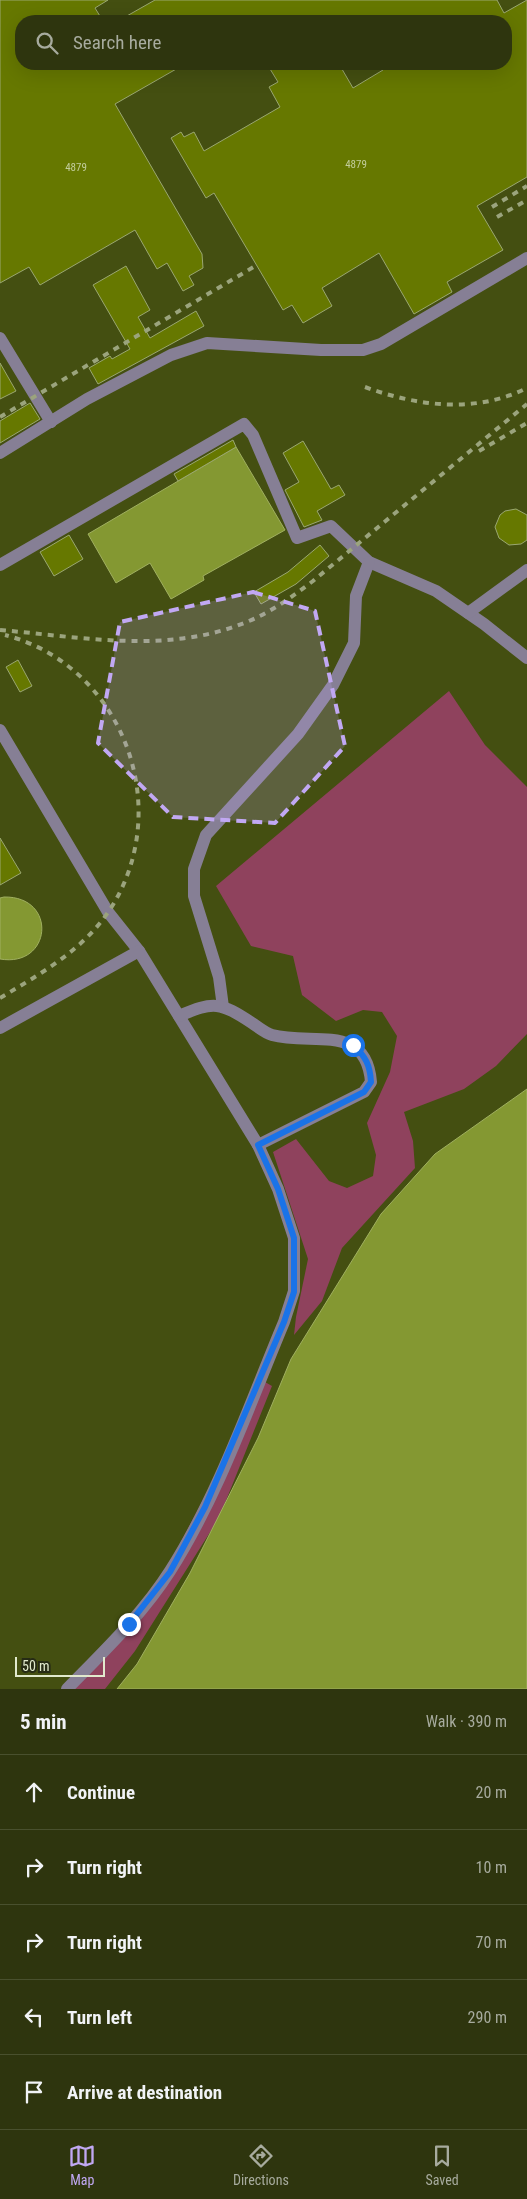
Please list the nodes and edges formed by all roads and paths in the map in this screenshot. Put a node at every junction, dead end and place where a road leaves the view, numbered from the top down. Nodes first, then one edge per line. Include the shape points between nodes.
1 (527, 258) edge
2 (0, 338) edge
3 (51, 422) junction
4 (0, 453) edge
5 (369, 562) junction
6 (0, 565) edge
7 (527, 570) edge
8 (468, 613) junction
9 (527, 658) edge
10 (0, 730) edge
11 (139, 951) junction
12 (223, 1007) junction
13 (179, 1016) junction
14 (0, 1028) edge
15 (258, 1145) junction
16 (67, 1689) edge

1 - 3 lane via 381,344 363,350 321,350 207,343 171,355 87,399
2 - 3 lane
3 - 4 lane
5 - 6 lane via 331,526 297,538 253,435 244,424
5 - 8 lane via 436,591
5 - 12 lane via 356,596 354,643 334,685 298,734 206,835 194,869 194,896 219,977
7 - 8 lane
8 - 9 lane
10 - 11 lane via 108,912
11 - 13 lane
11 - 14 lane
12 - 13 lane via 215,1004 199,1007
12 - 15 lane via 270,1034 353,1045 366,1058 370,1069 371,1082 364,1092
13 - 15 lane
15 - 16 lane via 278,1189 294,1238 294,1292 284,1322 205,1507 170,1572 129,1624

